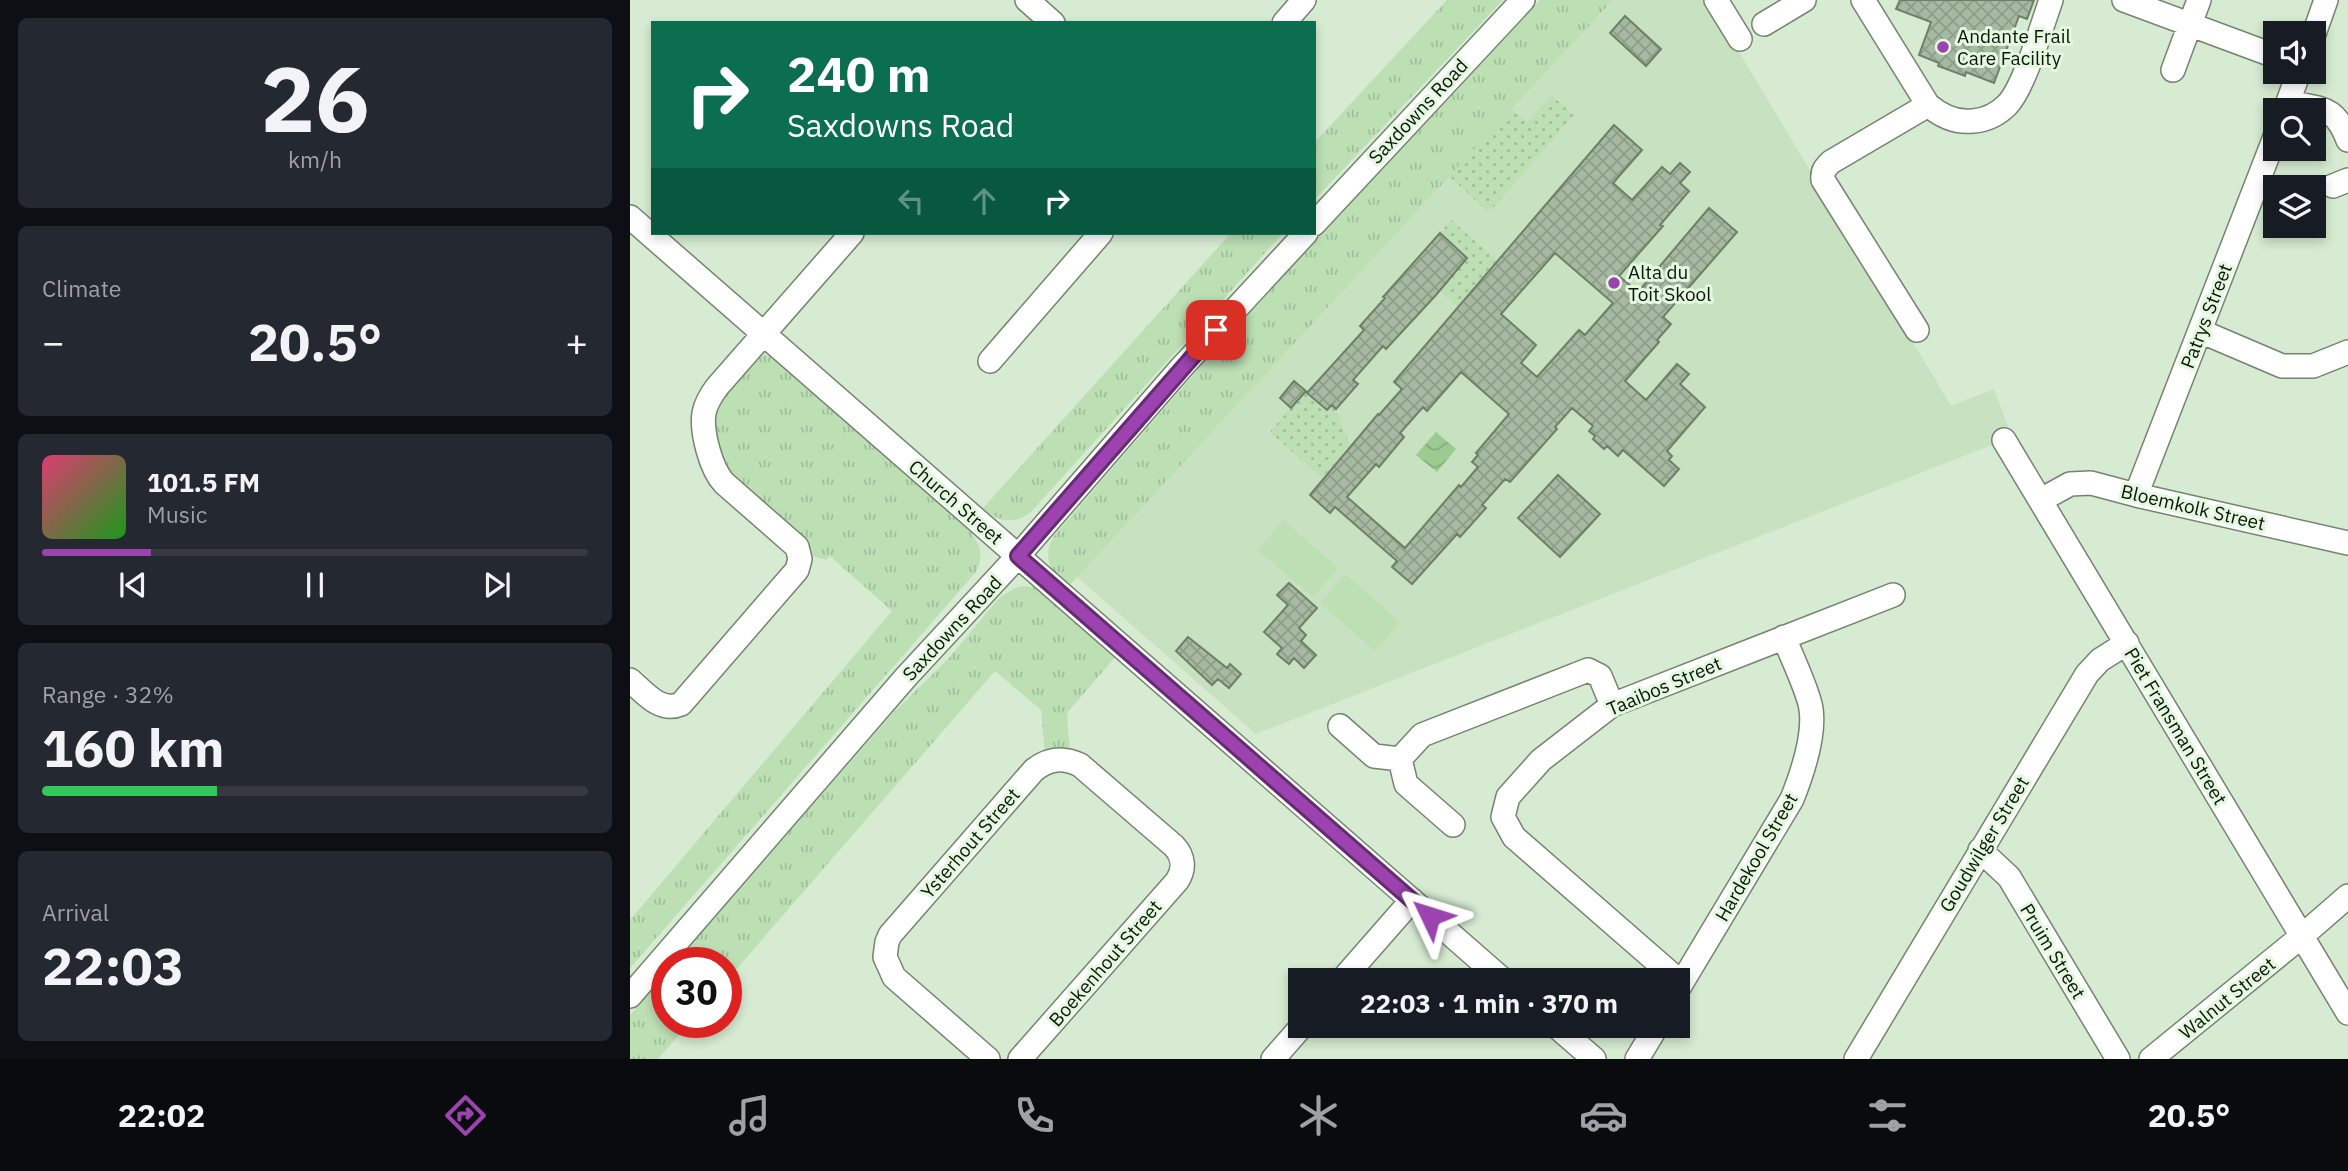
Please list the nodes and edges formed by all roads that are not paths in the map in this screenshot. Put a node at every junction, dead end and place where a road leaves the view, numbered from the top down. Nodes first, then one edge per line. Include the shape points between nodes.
1 (1304, 0) edge
2 (1523, 0) edge
3 (1716, 0) edge
4 (1804, 0) edge
5 (1863, 0) edge
6 (2051, 0) edge
7 (2124, 0) edge
8 (2199, 0) edge
9 (2326, 0) edge
10 (1286, 21) edge
11 (2319, 21) edge
12 (1764, 24) dead end
13 (2190, 24) junction
14 (1740, 38) dead end
15 (2263, 51) edge
16 (2174, 70) dead end
17 (1928, 105) junction
18 (2326, 110) edge
19 (2348, 140) edge
20 (2266, 161) edge
21 (630, 216) edge
22 (1316, 222) edge
23 (651, 234) edge
24 (652, 235) edge
25 (850, 235) edge
26 (1099, 235) edge
27 (1304, 235) edge
28 (1917, 330) dead end
29 (2200, 331) junction
30 (764, 333) junction
31 (2348, 352) edge
32 (990, 361) dead end
33 (2004, 440) dead end
34 (2136, 495) junction
35 (2041, 500) junction
36 (2348, 543) edge
37 (1018, 556) junction
38 (1893, 594) dead end
39 (1784, 638) junction
40 (2127, 643) junction
41 (630, 680) edge
42 (1612, 705) junction
43 (1340, 726) dead end
44 (1400, 759) junction
45 (1452, 825) dead end
46 (1980, 850) junction
47 (1183, 864) joint
48 (2348, 897) edge
49 (1412, 900) junction
50 (2302, 936) junction
51 (1352, 968) edge
52 (1489, 968) edge
53 (1662, 968) edge
54 (1688, 968) edge
55 (630, 996) edge
56 (2348, 1013) edge
57 (1291, 1038) edge
58 (1570, 1038) edge
59 (1650, 1038) edge
60 (988, 1059) edge
61 (1020, 1059) edge
62 (1273, 1059) edge
63 (1594, 1059) edge
64 (1637, 1059) edge
65 (1856, 1059) edge
66 (2118, 1059) edge
67 (2151, 1059) edge

1 - 10 street
2 - 22 street, Saxdowns Road
3 - 14 street
4 - 12 street
5 - 17 street
6 - 17 street via 2007,106 1988,118 1965,121 1943,116
7 - 13 street
8 - 13 street
9 - 11 street
13 - 15 street
13 - 16 street
17 - 28 street via 1831,162 1823,175
18 - 19 street via 2339,120
20 - 29 street, Patrys Street
21 - 23 street, Church Street
24 - 30 street, Church Street
25 - 30 street
26 - 32 street
27 - 37 street, Saxdowns Road
29 - 31 street via 2283,366 2313,366
29 - 34 street, Patrys Street
30 - 37 street, Church Street
30 - 41 street via 712,393 704,420 716,473 792,542 799,565 681,704 660,705
33 - 35 street, Piet Fransman Street
34 - 35 street, Bloemkolk Street via 2079,482
34 - 36 street, Bloemkolk Street
35 - 40 street, Piet Fransman Street
37 - 49 street, Church Street
37 - 55 street, Saxdowns Road via 906,677
38 - 39 street, Taaibos Street
39 - 42 street, Taaibos Street
39 - 54 street, Hardekool Street via 1811,708 1802,774 1793,799
40 - 46 street, Goudwilger Street via 2087,674
40 - 50 street, Piet Fransman Street
42 - 44 street via 1600,676 1583,671 1422,735
42 - 53 street, Taaibos Street via 1541,760 1508,797 1503,817 1514,836
43 - 44 street via 1374,756
44 - 45 street via 1406,784
46 - 65 street, Goudwilger Street
46 - 66 street, Pruim Street via 2009,877
47 - 60 street, Ysterhout Street via 1174,846 1080,765 1058,759 1034,770 890,935 885,949 894,977
47 - 61 street, Boekenhout Street via 1177,881
48 - 50 street, Walnut Street
49 - 51 street
49 - 52 street, Church Street
50 - 56 street, Piet Fransman Street
50 - 67 street, Walnut Street
57 - 62 street
58 - 63 street
59 - 64 street

